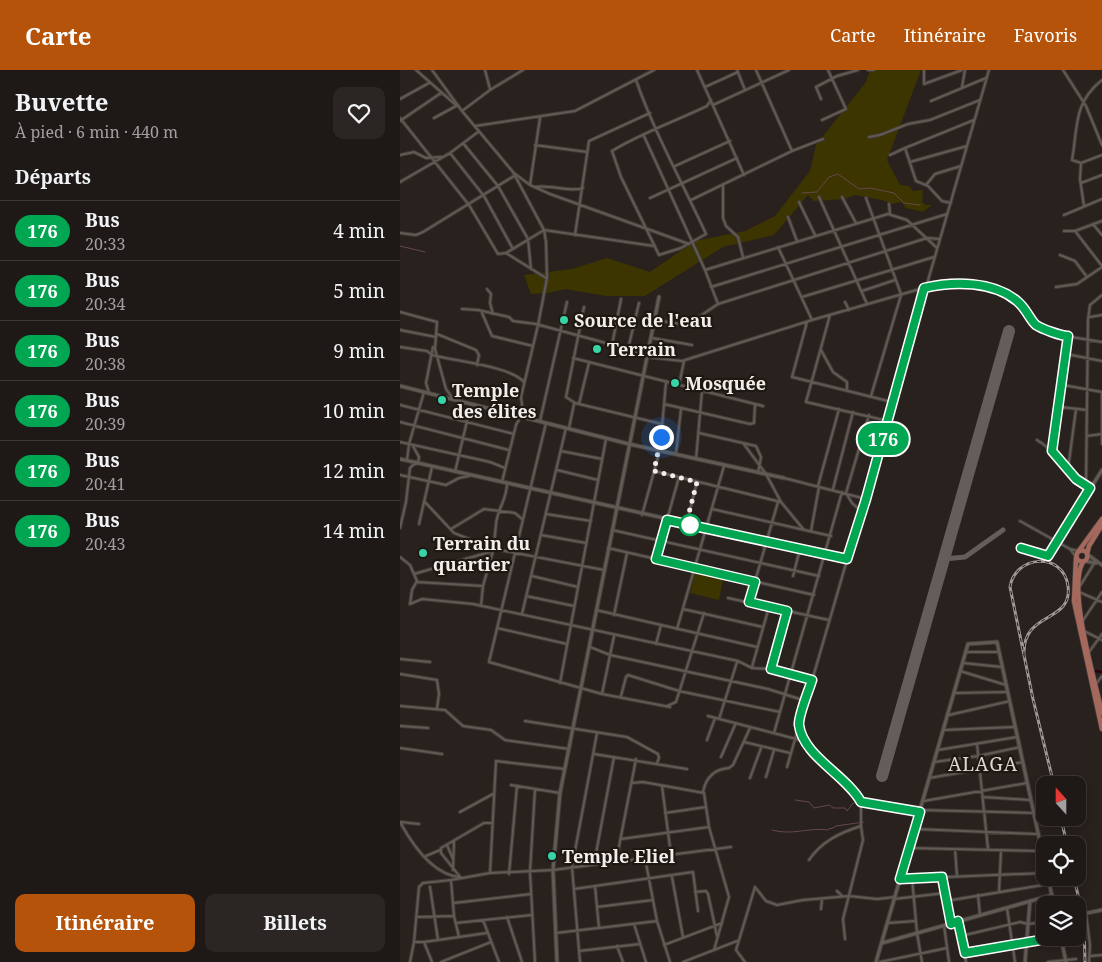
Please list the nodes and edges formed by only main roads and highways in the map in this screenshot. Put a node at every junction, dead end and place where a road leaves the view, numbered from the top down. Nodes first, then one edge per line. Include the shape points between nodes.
1 (1102, 519) edge
2 (1102, 525) edge
3 (1100, 531) edge
4 (1078, 554) junction
5 (1087, 554) junction
6 (1084, 562) junction
7 (1101, 711) edge
8 (1102, 729) edge

1 - 4 main road
2 - 3 main road
3 - 5 main road
4 - 5 main road
4 - 6 main road
4 - 7 main road via 1074,601
5 - 6 main road
6 - 7 main road via 1079,570 1077,591
7 - 8 main road

